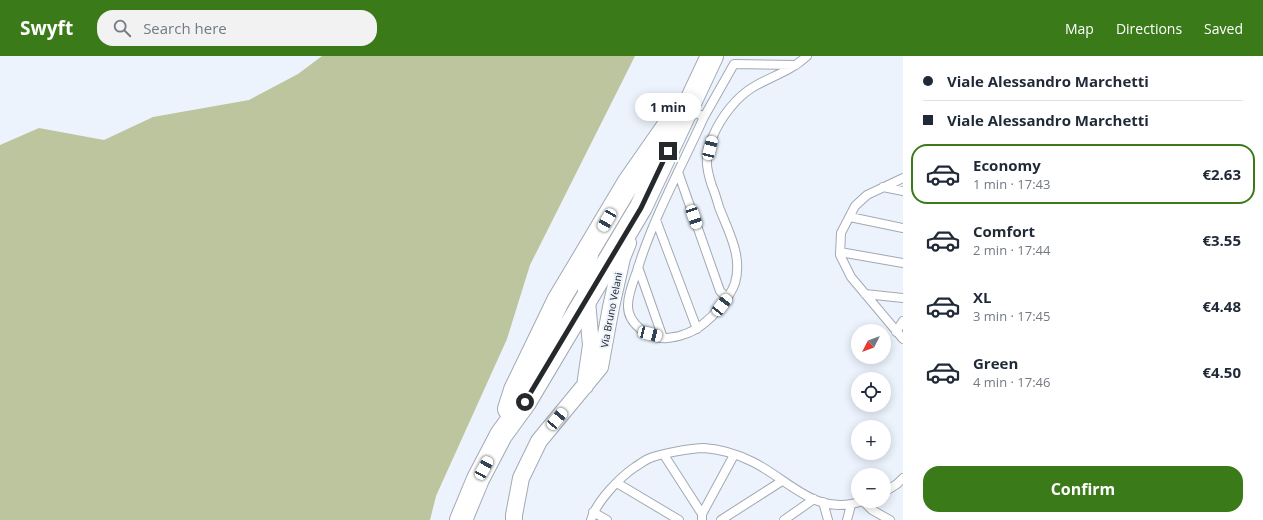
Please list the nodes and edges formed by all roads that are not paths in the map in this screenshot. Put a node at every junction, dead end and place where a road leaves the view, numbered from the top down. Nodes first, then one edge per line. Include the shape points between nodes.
1 (712, 56) edge
2 (807, 56) edge
3 (735, 60) edge
4 (798, 65) junction
5 (701, 79) junction
6 (696, 113) junction
7 (678, 172) junction
8 (903, 178) edge
9 (883, 187) junction
10 (903, 191) edge
11 (649, 214) junction
12 (850, 217) junction
13 (903, 228) edge
14 (592, 245) junction
15 (840, 252) junction
16 (903, 263) edge
17 (638, 267) junction
18 (865, 294) junction
19 (587, 297) junction
20 (727, 298) junction
21 (903, 298) edge
22 (903, 321) edge
23 (697, 329) junction
24 (896, 332) junction
25 (663, 338) junction
26 (903, 340) edge
27 (585, 386) junction
28 (501, 435) junction
29 (664, 455) junction
30 (734, 455) junction
31 (782, 481) junction
32 (617, 483) junction
33 (901, 483) edge
34 (891, 488) edge
35 (818, 500) junction
36 (851, 505) joint
37 (870, 508) edge
38 (592, 516) edge
39 (702, 517) edge
40 (461, 520) edge
41 (514, 520) edge
42 (607, 520) edge
43 (679, 520) edge
44 (721, 520) edge
45 (784, 520) edge
46 (828, 520) edge
47 (847, 520) edge
48 (890, 520) edge

1 - 5 street
2 - 4 lane
3 - 4 lane
3 - 6 lane
4 - 20 lane via 754,87 738,99 712,137 707,158 709,177 733,238 736,255 735,283
5 - 6 street
5 - 14 street via 629,182
6 - 7 lane
6 - 11 street
7 - 11 lane
7 - 20 lane via 720,291
8 - 9 lane
9 - 10 lane
9 - 12 lane via 867,195 855,206
11 - 17 lane via 646,240
11 - 19 street
11 - 23 lane
11 - 27 street, Via Bruno Velani via 622,258 600,367
12 - 13 lane
12 - 15 lane via 841,233
14 - 19 street, Via Bruno Velani via 585,280
14 - 28 street via 558,301 515,390
15 - 16 lane
15 - 18 lane via 851,277
17 - 25 lane
17 - 25 lane via 628,305 630,318 637,327
18 - 21 lane
18 - 24 lane
19 - 27 street, Via Bruno Velani via 591,345
19 - 28 street via 525,402
20 - 23 lane via 717,312
22 - 24 lane
23 - 25 lane via 683,335
24 - 26 lane
27 - 41 street, Via Bruno Velani via 539,441 521,478
28 - 40 street via 478,479
29 - 30 lane via 704,448
29 - 32 lane via 649,458 626,473
29 - 39 lane
30 - 31 lane via 753,462
30 - 39 lane
31 - 35 lane via 804,495
31 - 44 lane
32 - 38 lane
32 - 43 lane
33 - 34 lane
35 - 36 lane via 830,504
35 - 45 lane
35 - 46 lane
36 - 47 lane
37 - 48 lane
38 - 42 lane

